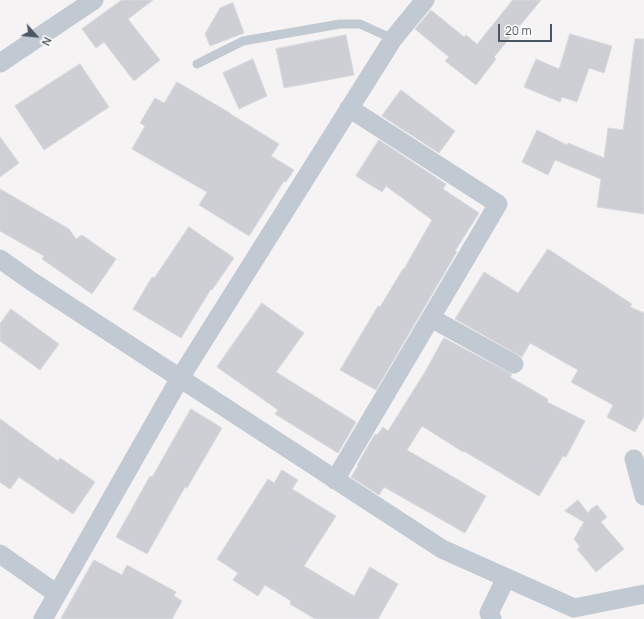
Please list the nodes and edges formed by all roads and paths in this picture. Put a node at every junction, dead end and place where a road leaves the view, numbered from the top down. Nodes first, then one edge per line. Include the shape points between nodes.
1 (94, 0) edge
2 (425, 0) edge
3 (393, 39) junction
4 (0, 63) edge
5 (197, 64) dead end
6 (349, 108) junction
7 (0, 258) edge
8 (431, 318) junction
9 (514, 364) dead end
10 (180, 378) junction
11 (634, 459) dead end
12 (335, 480) junction
13 (644, 496) edge
14 (0, 554) edge
15 (506, 578) junction
16 (57, 594) junction
17 (644, 594) edge
18 (43, 619) edge
19 (492, 619) edge

1 - 4 street
2 - 3 street
3 - 5 lane via 360,24 340,24 243,41
3 - 6 street
6 - 8 street via 498,204
6 - 10 street
7 - 10 street
8 - 9 street
8 - 12 street
10 - 12 street
10 - 16 street
11 - 13 street
12 - 15 street via 442,549
14 - 16 street
15 - 17 street via 574,608
15 - 19 street via 489,613
16 - 18 street

